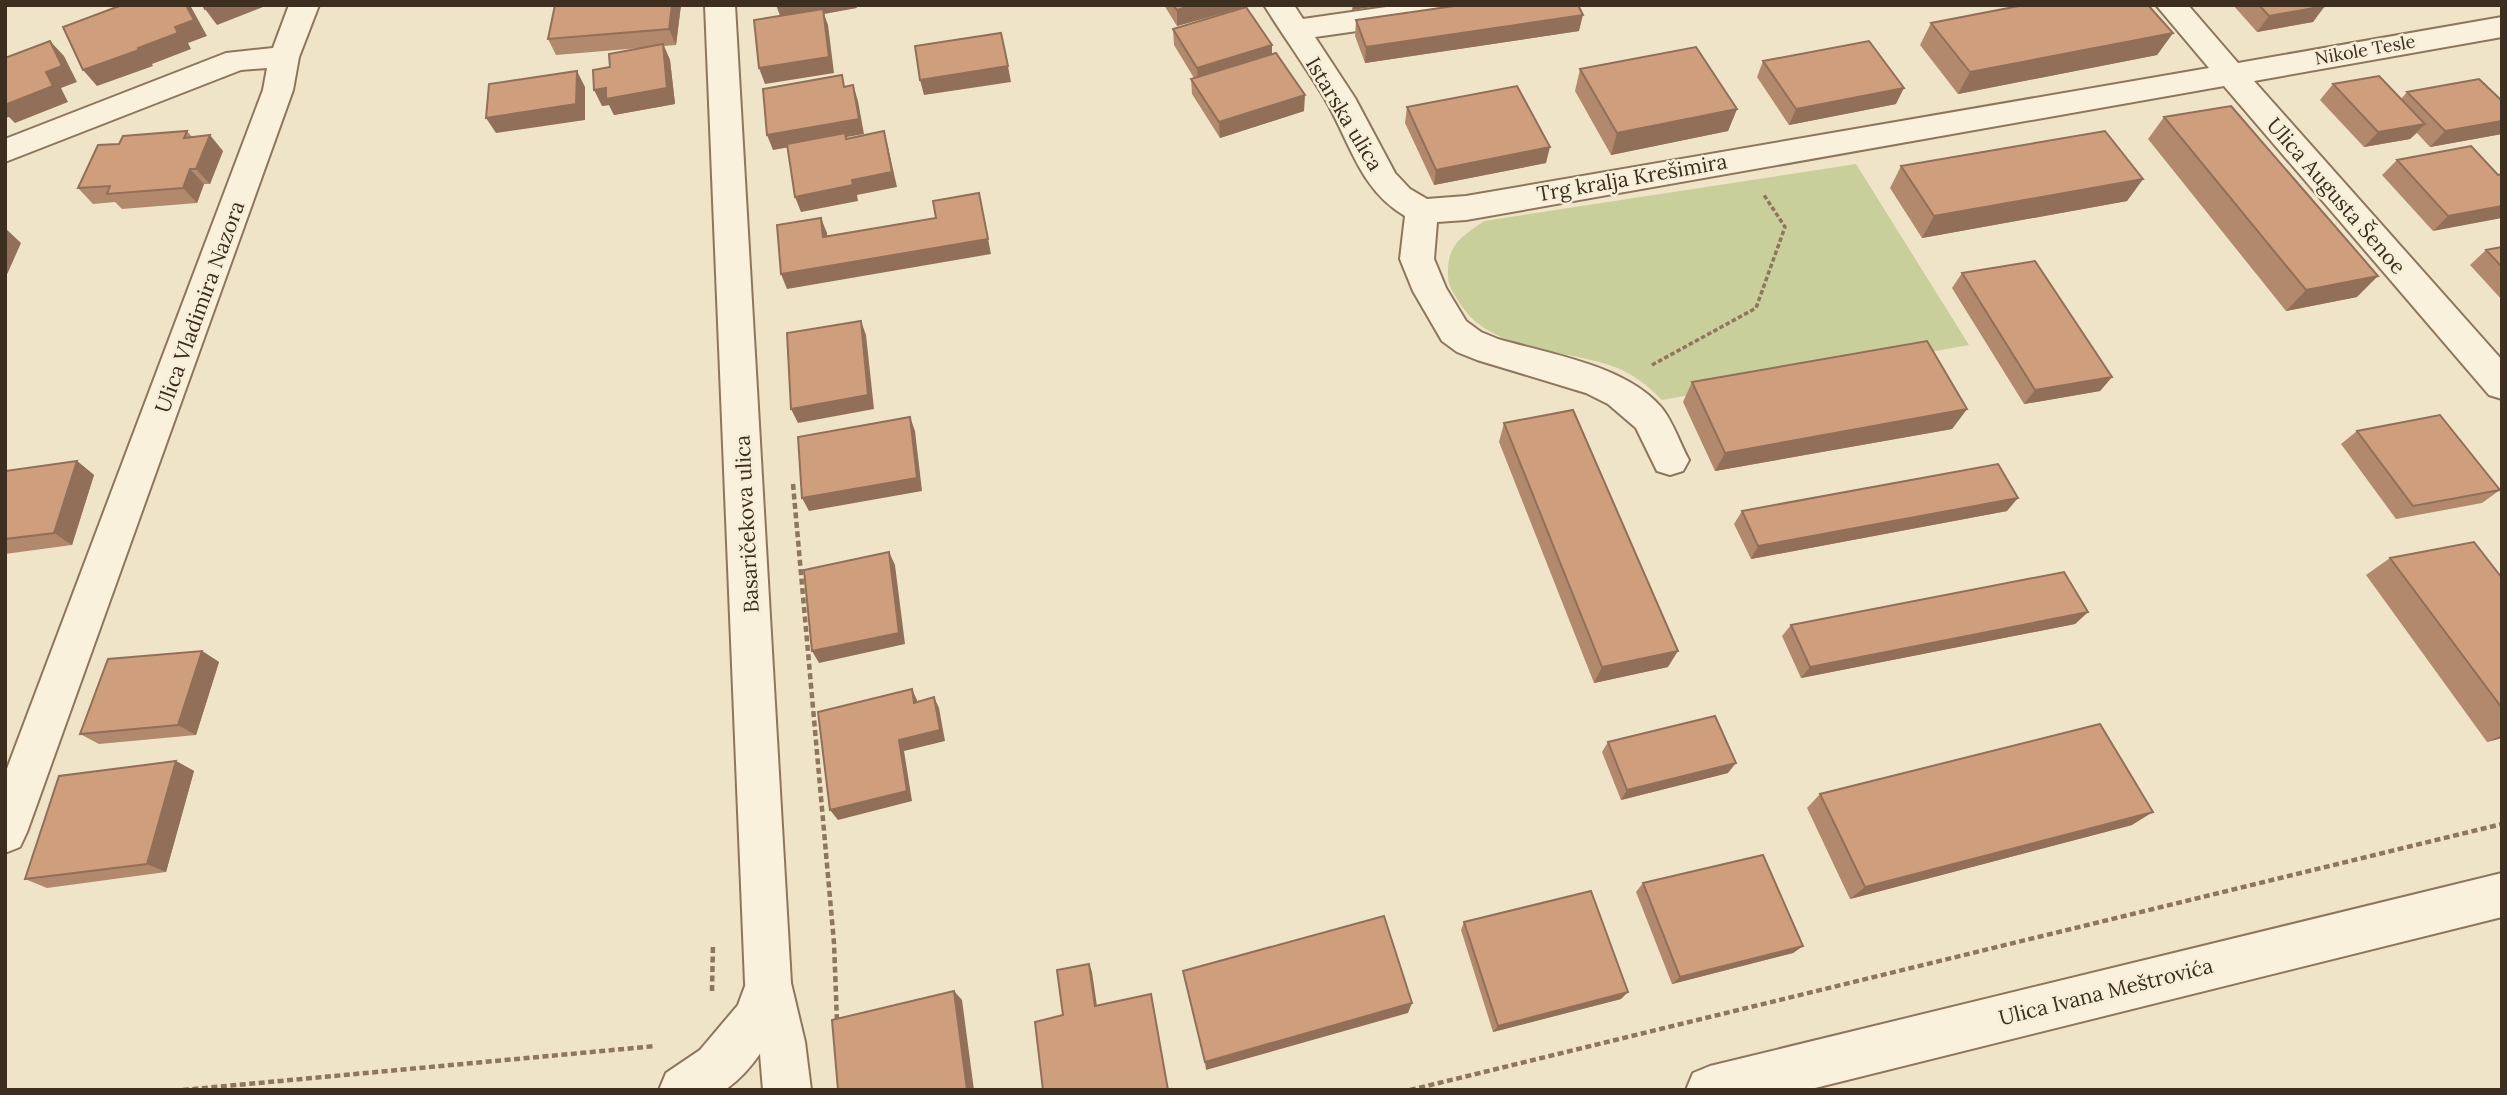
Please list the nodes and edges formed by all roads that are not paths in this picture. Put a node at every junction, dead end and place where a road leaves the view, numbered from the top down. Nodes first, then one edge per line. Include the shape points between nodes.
1 (304, 5) edge
2 (720, 5) edge
3 (1470, 5) edge
4 (2171, 5) edge
5 (1286, 18) edge
6 (2502, 27) edge
7 (284, 57) junction
8 (2229, 73) junction
9 (5, 151) edge
10 (1422, 211) junction
11 (2502, 385) edge
12 (1670, 460) dead end
13 (5, 832) edge
14 (2502, 895) edge
15 (768, 983) junction
16 (782, 1042) junction
17 (683, 1090) edge
18 (771, 1090) edge
19 (787, 1090) edge
20 (1710, 1090) edge

1 - 7 street, Ulica Vladimira Nazora
2 - 15 street, Basaričekova ulica
3 - 5 street
4 - 8 street, Ulica Augusta Šenoe
5 - 10 street, Istarska ulica via 1340,99 1383,180 1398,197
6 - 8 street, Nikole Tesle
7 - 9 street via 237,60
7 - 13 street, Ulica Vladimira Nazora via 278,90
8 - 10 street, Trg kralja Krešimira via 1466,208
8 - 11 street, Ulica Augusta Šenoe
10 - 12 street via 1418,259 1430,291 1454,331 1489,350 1597,382 1621,394 1649,418
14 - 20 street, Ulica Ivana Meštrovića
15 - 16 street, Basaričekova ulica
15 - 17 street via 750,1027 716,1067
16 - 18 street, Basaričekova ulica
16 - 19 street, Basaričekova ulica

